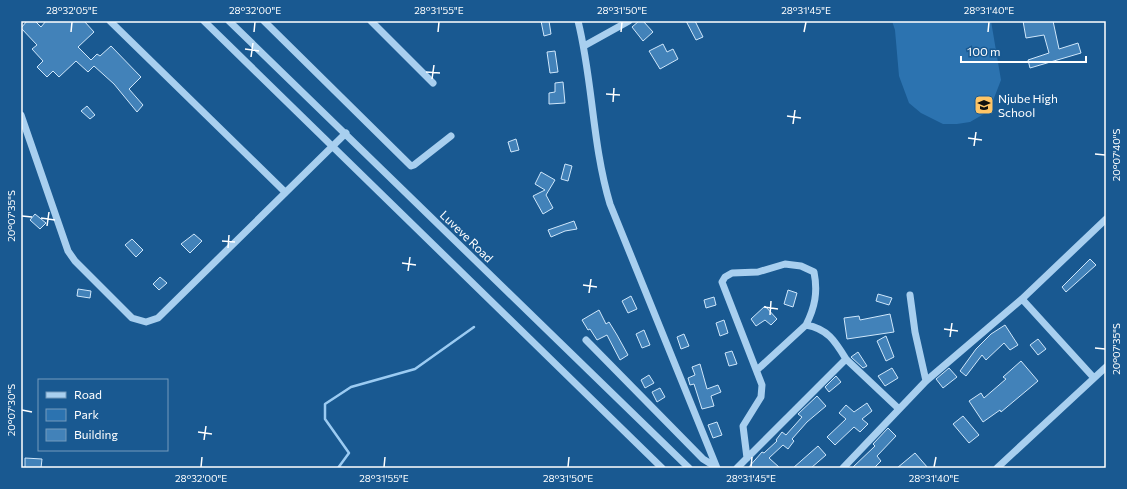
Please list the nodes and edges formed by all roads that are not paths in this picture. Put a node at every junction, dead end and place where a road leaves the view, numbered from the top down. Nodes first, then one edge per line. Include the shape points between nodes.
1 (110, 21) edge
2 (204, 21) edge
3 (229, 21) edge
4 (264, 21) edge
5 (371, 21) edge
6 (578, 21) edge
7 (630, 21) edge
8 (584, 46) junction
9 (433, 83) dead end
10 (21, 115) edge
11 (346, 133) junction
12 (451, 136) dead end
13 (333, 145) junction
14 (284, 191) junction
15 (1106, 219) edge
16 (910, 295) dead end
17 (1022, 299) junction
18 (806, 325) junction
19 (586, 340) dead end
20 (846, 359) junction
21 (1106, 367) edge
22 (757, 370) junction
23 (1094, 378) junction
24 (926, 382) junction
25 (899, 409) junction
26 (747, 458) junction
27 (662, 468) edge
28 (689, 468) edge
29 (716, 468) edge
30 (737, 468) edge
31 (843, 468) edge
32 (997, 468) edge

1 - 14 street
2 - 13 street
3 - 11 street, Luveve Road
4 - 12 street via 411,166
5 - 9 street
6 - 8 street
7 - 8 street
8 - 29 street via 600,165 610,204
10 - 14 street via 68,251 132,318 139,321 153,321 158,318
11 - 13 street
11 - 28 street, Luveve Road
13 - 14 street
13 - 27 street
15 - 17 street
16 - 24 street
17 - 23 street
17 - 24 street
18 - 20 street via 820,328 825,332
18 - 22 street
18 - 22 street via 815,307 815,278 814,272 809,269 785,264 758,272 725,277 722,282
19 - 29 street via 703,459
20 - 25 street
20 - 26 street
21 - 23 street
22 - 26 street via 762,393 743,426
23 - 32 street
24 - 25 street
25 - 31 street
26 - 30 street

